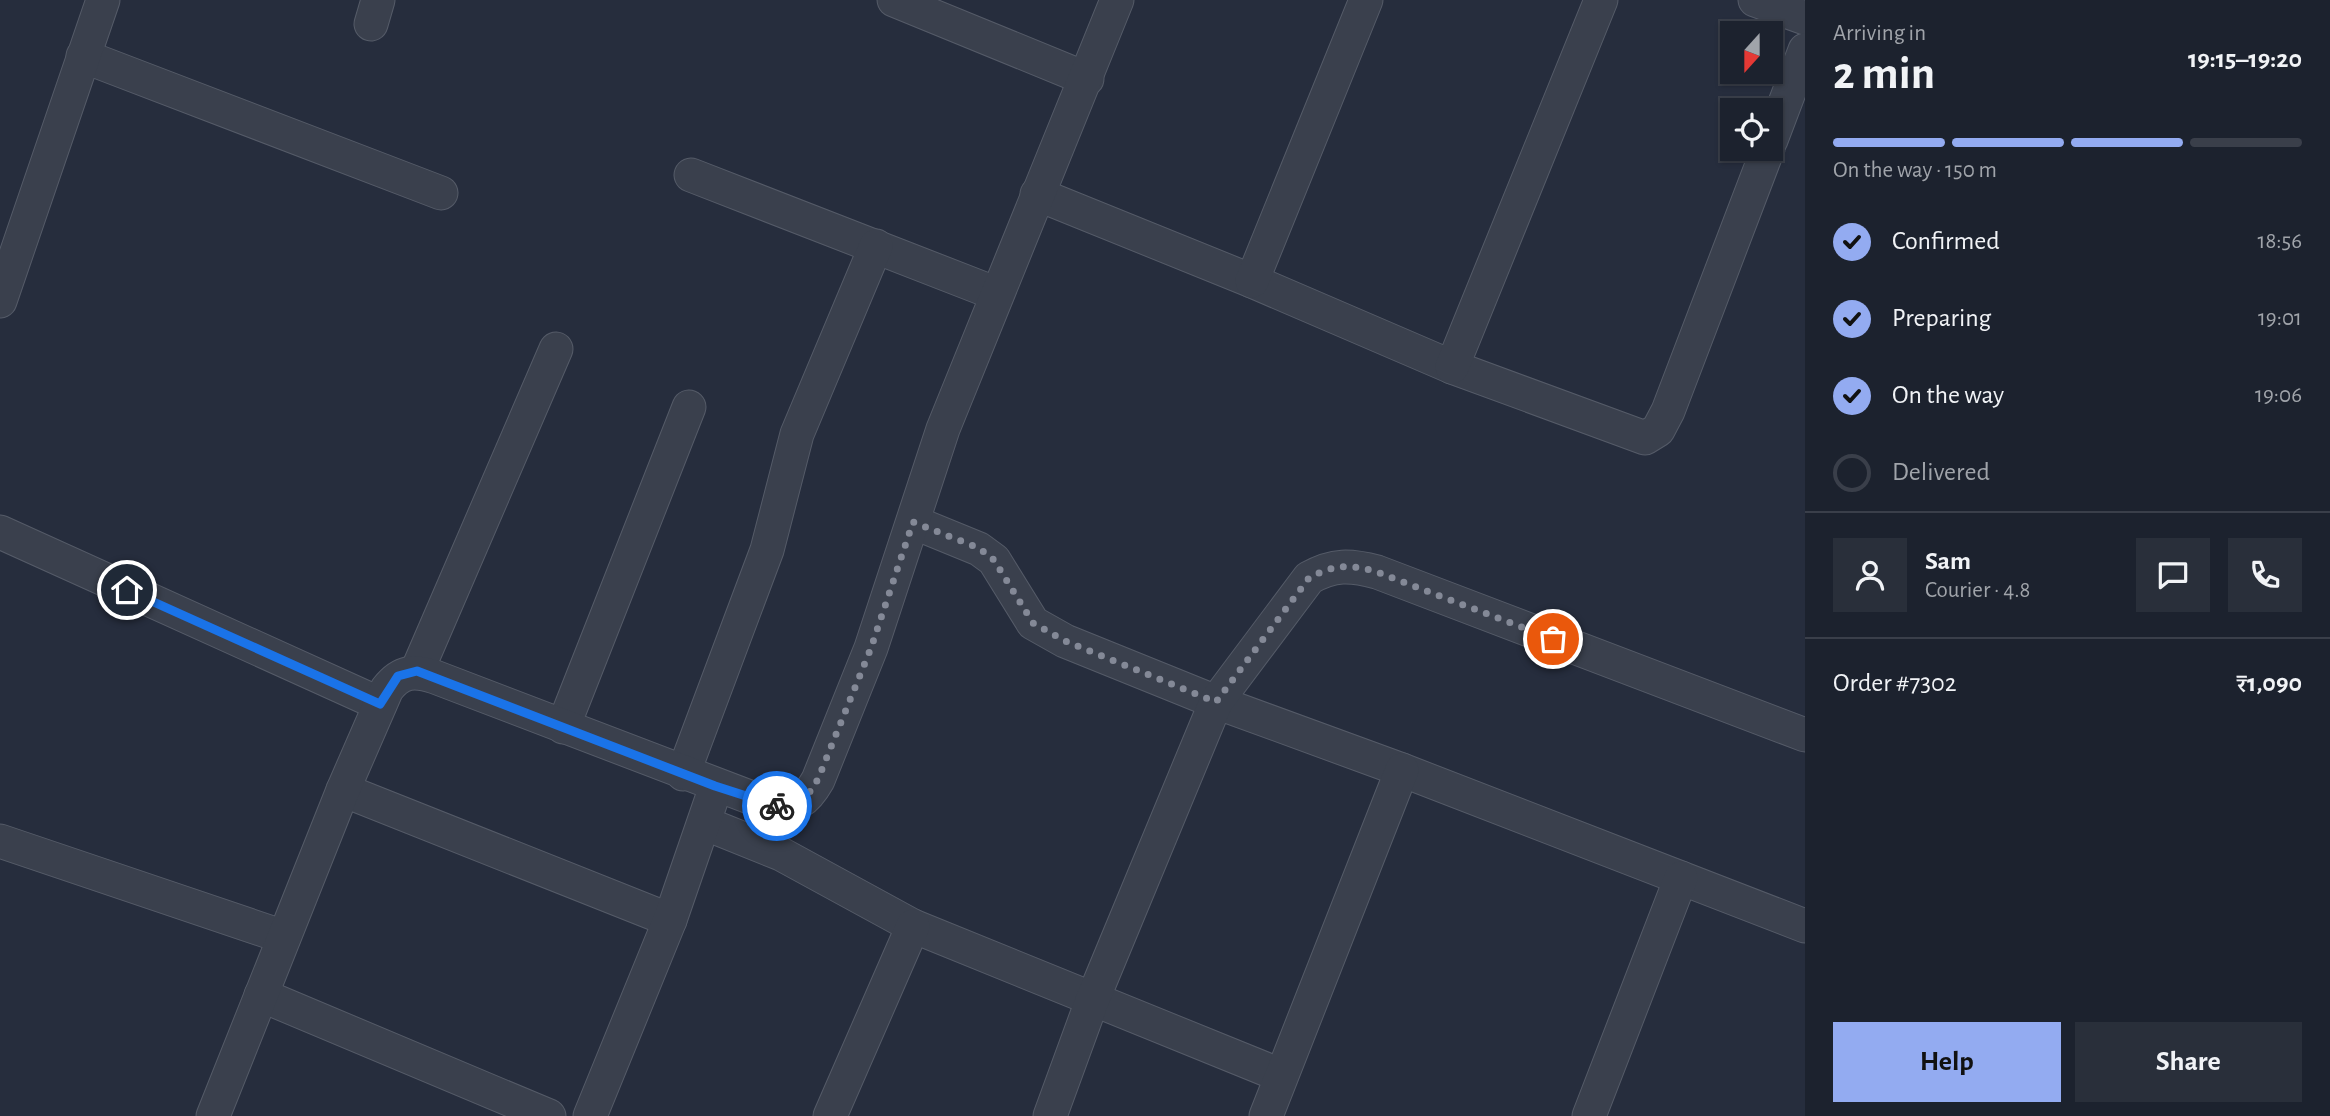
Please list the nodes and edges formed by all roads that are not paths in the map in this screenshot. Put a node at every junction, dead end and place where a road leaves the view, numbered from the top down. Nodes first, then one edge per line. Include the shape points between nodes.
1 (103, 0) edge
2 (894, 0) edge
3 (1116, 0) edge
4 (1366, 0) edge
5 (1601, 0) edge
6 (1755, 0) edge
7 (1805, 18) edge
8 (1805, 50) edge
9 (83, 56) junction
10 (1087, 79) junction
11 (1783, 108) edge
12 (1763, 161) edge
13 (691, 175) dead end
14 (440, 193) dead end
15 (1037, 194) junction
16 (876, 246) junction
17 (1252, 281) junction
18 (997, 294) junction
19 (0, 300) edge
20 (556, 349) dead end
21 (1452, 367) junction
22 (689, 407) dead end
23 (913, 522) junction
24 (0, 532) edge
25 (417, 671) junction
26 (1216, 702) junction
27 (380, 704) junction
28 (563, 727) junction
29 (1805, 735) edge
30 (1402, 770) junction
31 (683, 774) junction
32 (715, 786) junction
33 (343, 790) junction
34 (704, 823) junction
35 (0, 841) edge
36 (1681, 878) junction
37 (670, 920) junction
38 (913, 926) junction
39 (1805, 926) edge
40 (284, 936) junction
41 (261, 995) junction
42 (1092, 1000) junction
43 (1280, 1075) junction
44 (213, 1116) edge
45 (549, 1116) edge
46 (590, 1116) edge
47 (830, 1116) edge
48 (1050, 1116) edge
49 (1266, 1116) edge
50 (1589, 1116) edge

1 - 9 street
2 - 10 street
3 - 10 street
4 - 17 street
5 - 21 street
6 - 7 street
8 - 11 street
9 - 14 street
9 - 19 street
10 - 15 street
12 - 21 street via 1658,430 1645,438
13 - 16 street
15 - 17 street
15 - 18 street
16 - 18 street
16 - 31 street via 797,434 767,550
17 - 21 street
18 - 23 street via 943,429
20 - 25 street
22 - 28 street
23 - 26 street via 979,548 994,560 1033,623 1065,641
23 - 32 street via 871,648 807,797 793,807 772,806
24 - 27 street
25 - 27 street via 398,676
25 - 28 street
26 - 29 street via 1309,578 1326,568 1350,564
26 - 30 street
26 - 42 street
27 - 33 street
28 - 31 street
30 - 36 street
30 - 43 street
31 - 32 street
32 - 34 street
33 - 37 street
33 - 40 street
34 - 37 street
34 - 38 street via 781,854
35 - 40 street
36 - 39 street
36 - 50 street
37 - 46 street
38 - 42 street
38 - 47 street
40 - 41 street
41 - 44 street
41 - 45 street
42 - 43 street
42 - 48 street
43 - 49 street

